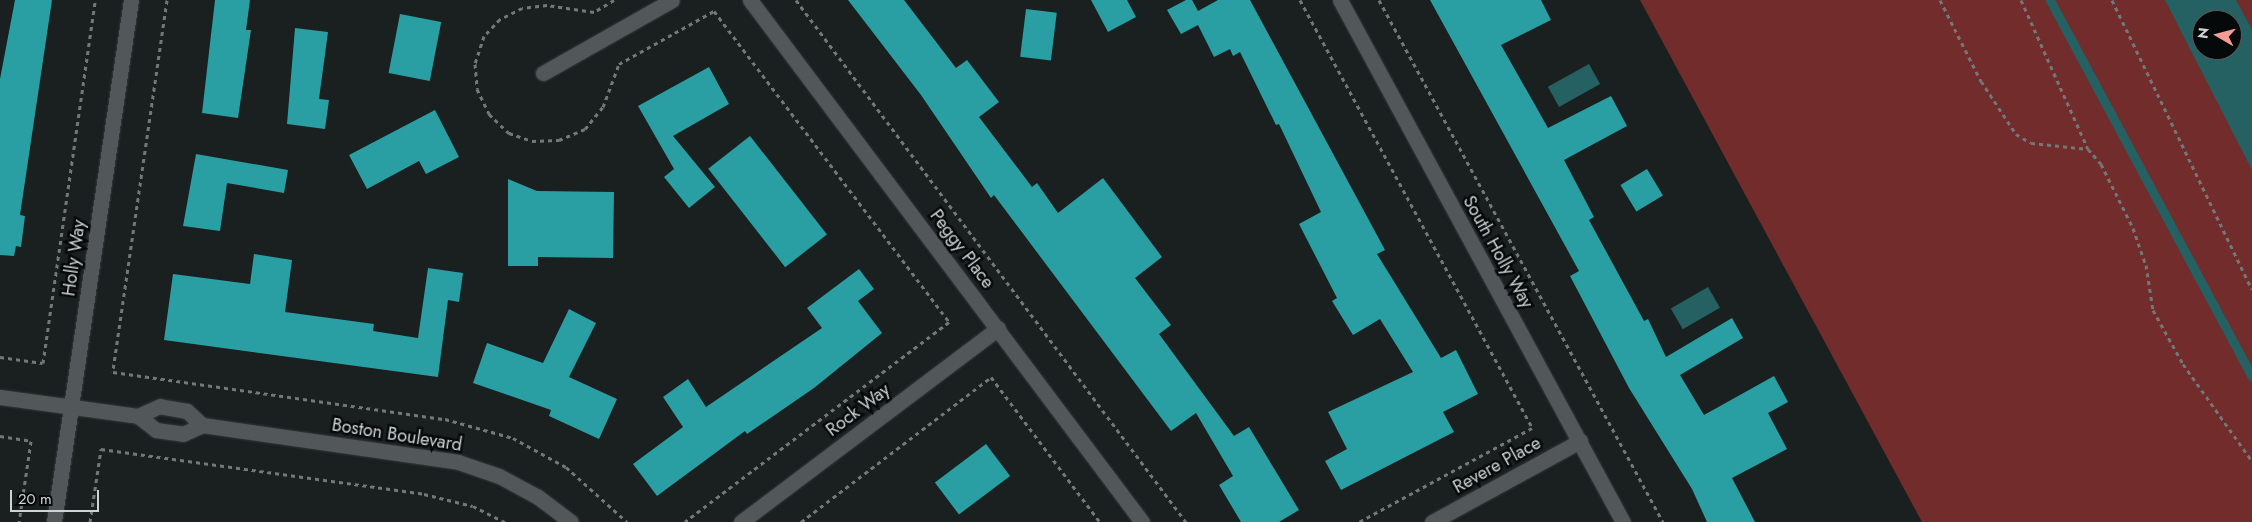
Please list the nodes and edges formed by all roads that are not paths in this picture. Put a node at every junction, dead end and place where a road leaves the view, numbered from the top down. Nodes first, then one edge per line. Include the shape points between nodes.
1 (131, 0) edge
2 (672, 0) edge
3 (750, 0) edge
4 (1340, 0) edge
5 (543, 72) dead end
6 (998, 328) junction
7 (0, 397) edge
8 (71, 407) junction
9 (138, 416) junction
10 (202, 426) junction
11 (1580, 441) junction
12 (54, 522) edge
13 (571, 522) edge
14 (741, 522) edge
15 (1142, 522) edge
16 (1432, 522) edge
17 (1623, 522) edge

1 - 8 street, Holly Way
2 - 5 street
3 - 6 street, Peggy Place
4 - 11 street, South Holly Way
6 - 14 street, Rock Way
6 - 15 street, Peggy Place
7 - 8 street, Boston Boulevard
8 - 9 street, Boston Boulevard
8 - 12 street, Holly Way
9 - 10 street, Boston Boulevard via 156,430 183,434
9 - 10 street via 160,406 187,411
10 - 13 street, Boston Boulevard via 458,462 499,476 538,497
11 - 16 street, Revere Place
11 - 17 street, South Holly Way

